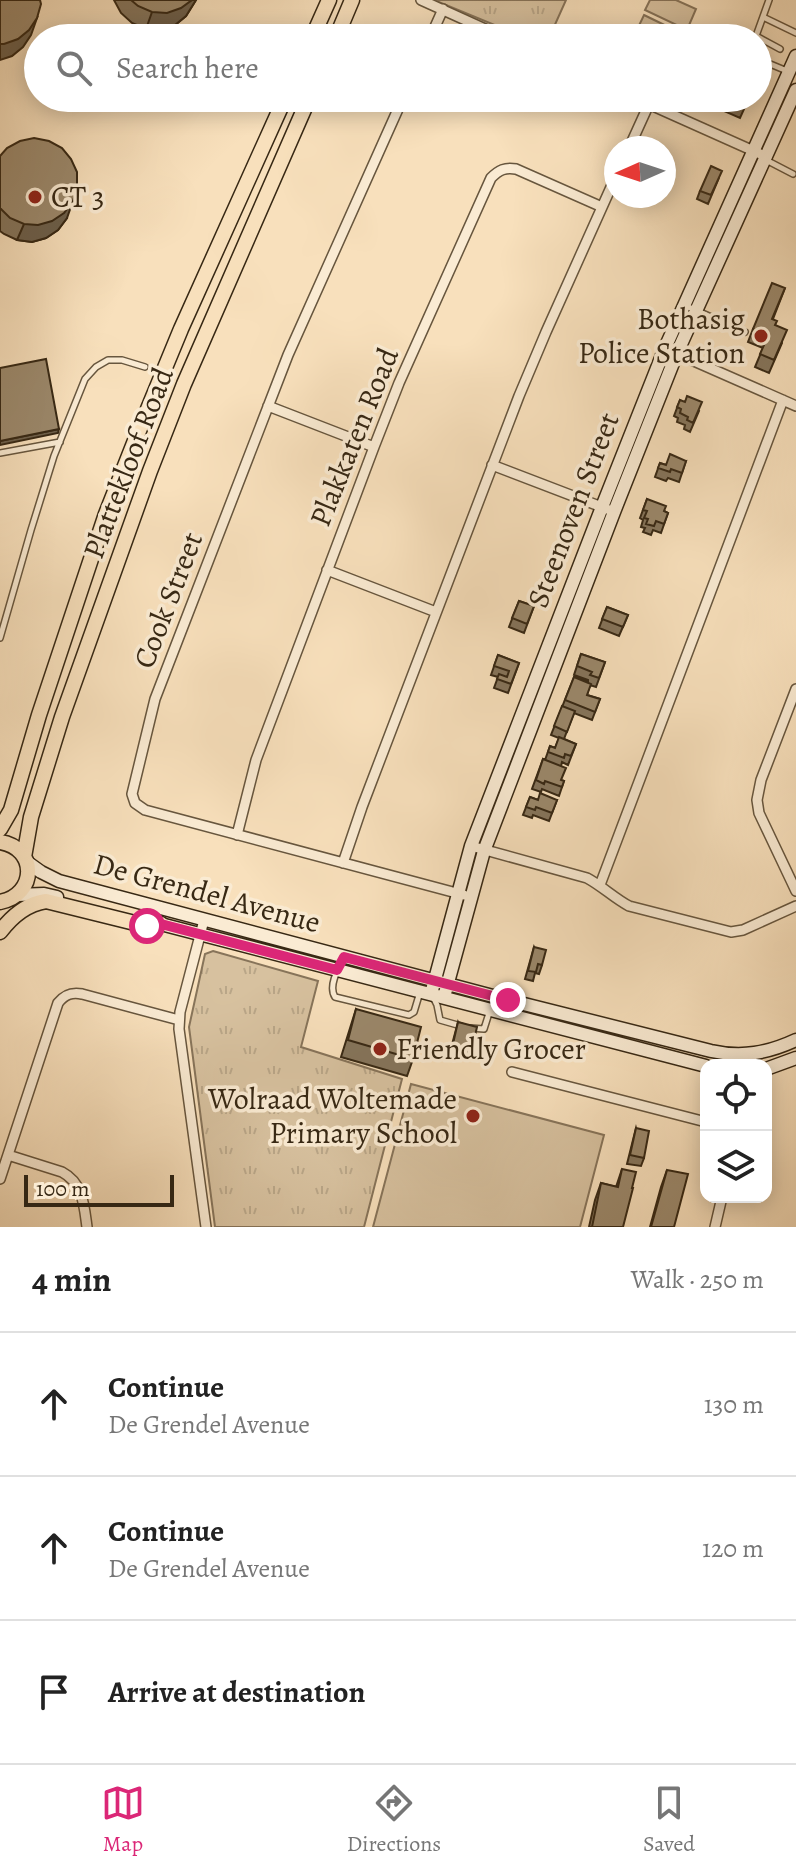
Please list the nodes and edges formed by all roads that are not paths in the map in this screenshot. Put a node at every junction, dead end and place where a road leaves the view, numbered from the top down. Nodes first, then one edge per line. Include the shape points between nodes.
1 (329, 0) edge
2 (352, 0) edge
3 (421, 0) edge
4 (769, 0) edge
5 (443, 9) junction
6 (763, 17) junction
7 (318, 24) edge
8 (342, 24) edge
9 (436, 24) edge
10 (475, 24) edge
11 (760, 24) edge
12 (796, 33) edge
13 (772, 45) edge
14 (780, 49) dead end
15 (796, 56) edge
16 (772, 65) edge
17 (788, 71) junction
18 (796, 90) edge
19 (279, 112) edge
20 (303, 112) edge
21 (397, 112) edge
22 (645, 112) edge
23 (666, 112) edge
24 (634, 136) edge
25 (762, 156) junction
26 (793, 174) dead end
27 (604, 203) edge
28 (602, 207) junction
29 (684, 305) junction
30 (696, 311) junction
31 (745, 332) dead end
32 (665, 348) junction
33 (677, 353) junction
34 (145, 367) dead end
35 (783, 400) junction
36 (268, 406) junction
37 (796, 406) edge
38 (61, 441) junction
39 (374, 447) junction
40 (0, 453) edge
41 (492, 465) junction
42 (608, 510) junction
43 (327, 570) junction
44 (436, 612) junction
45 (2, 628) edge
46 (0, 638) edge
47 (796, 689) edge
48 (0, 829) edge
49 (237, 835) junction
50 (0, 842) edge
51 (478, 848) junction
52 (26, 859) junction
53 (343, 863) junction
54 (600, 885) junction
55 (796, 891) edge
56 (464, 895) junction
57 (6, 902) edge
58 (796, 906) edge
59 (204, 920) junction
60 (161, 924) junction
61 (0, 932) edge
62 (200, 934) junction
63 (344, 957) junction
64 (337, 970) junction
65 (441, 982) junction
66 (433, 997) junction
67 (490, 1009) junction
68 (179, 1020) junction
69 (796, 1040) edge
70 (771, 1050) junction
71 (730, 1054) junction
72 (796, 1058) edge
73 (739, 1059) edge
74 (756, 1059) edge
75 (700, 1064) edge
76 (772, 1067) edge
77 (512, 1072) dead end
78 (700, 1120) edge
79 (8, 1155) junction
80 (0, 1179) edge
81 (721, 1203) edge
82 (87, 1227) edge
83 (206, 1227) edge
84 (715, 1227) edge

1 - 7 main road
2 - 8 main road
3 - 5 street
4 - 6 lane
5 - 9 street
5 - 10 street
6 - 11 lane
6 - 12 lane
13 - 14 lane
15 - 17 street, Steenoven Street
16 - 17 lane
17 - 25 street, Steenoven Street
18 - 25 street, Steenoven Street
19 - 48 main road, Plattekloof Road via 106,514 11,810
20 - 52 main road, Plattekloof Road via 150,471 62,717 31,817
21 - 36 street, Cook Street
22 - 24 street
23 - 25 street
25 - 26 lane
25 - 29 street, Steenoven Street
25 - 30 street, Steenoven Street
27 - 28 street
28 - 39 street, Plakkaten Road via 516,169 491,178
28 - 41 street
29 - 30 lane
29 - 32 street, Steenoven Street
30 - 31 lane
30 - 33 street, Steenoven Street
32 - 33 street
32 - 42 street, Steenoven Street
33 - 35 street
33 - 42 street, Steenoven Street
34 - 38 lane via 122,360 96,367 85,379
35 - 37 street
35 - 54 street
36 - 39 street
36 - 49 street, Cook Street via 155,699 132,789 135,803 145,810
38 - 40 lane
38 - 45 lane
39 - 43 street, Plakkaten Road
41 - 42 street
41 - 44 street
42 - 51 street, Steenoven Street
43 - 44 street
43 - 49 street, Plakkaten Road via 256,760
44 - 53 street
45 - 46 lane
47 - 55 street via 757,800
49 - 53 street, Cook Street
50 - 52 main road via 14,846
51 - 54 street
51 - 56 street, Steenoven Street
52 - 57 main road, Plattekloof Road via 24,888
52 - 59 street, De Grendel Avenue via 59,881
53 - 56 street, Cook Street
54 - 58 street via 629,906 726,931 743,930
56 - 65 street, Steenoven Street
57 - 60 street, De Grendel Avenue via 44,894
59 - 62 street
59 - 63 street, De Grendel Avenue
60 - 61 main road via 147,926 46,901 21,911
60 - 62 street, De Grendel Avenue
62 - 64 street, De Grendel Avenue
62 - 68 street
63 - 64 lane
63 - 65 street, De Grendel Avenue
64 - 66 street, De Grendel Avenue
64 - 66 lane via 332,992 337,998 407,1015
65 - 66 street, Steenoven Street
65 - 71 street, De Grendel Avenue
66 - 67 street, De Grendel Avenue
66 - 67 lane via 441,1021 481,1030
67 - 75 street, De Grendel Avenue
68 - 79 street via 82,994 62,997
68 - 83 street
69 - 70 street, De Grendel Avenue
70 - 71 street, De Grendel Avenue
70 - 74 street
71 - 73 street
72 - 76 street
77 - 78 street
79 - 80 street
79 - 82 street via 70,1176 83,1197
81 - 84 street

